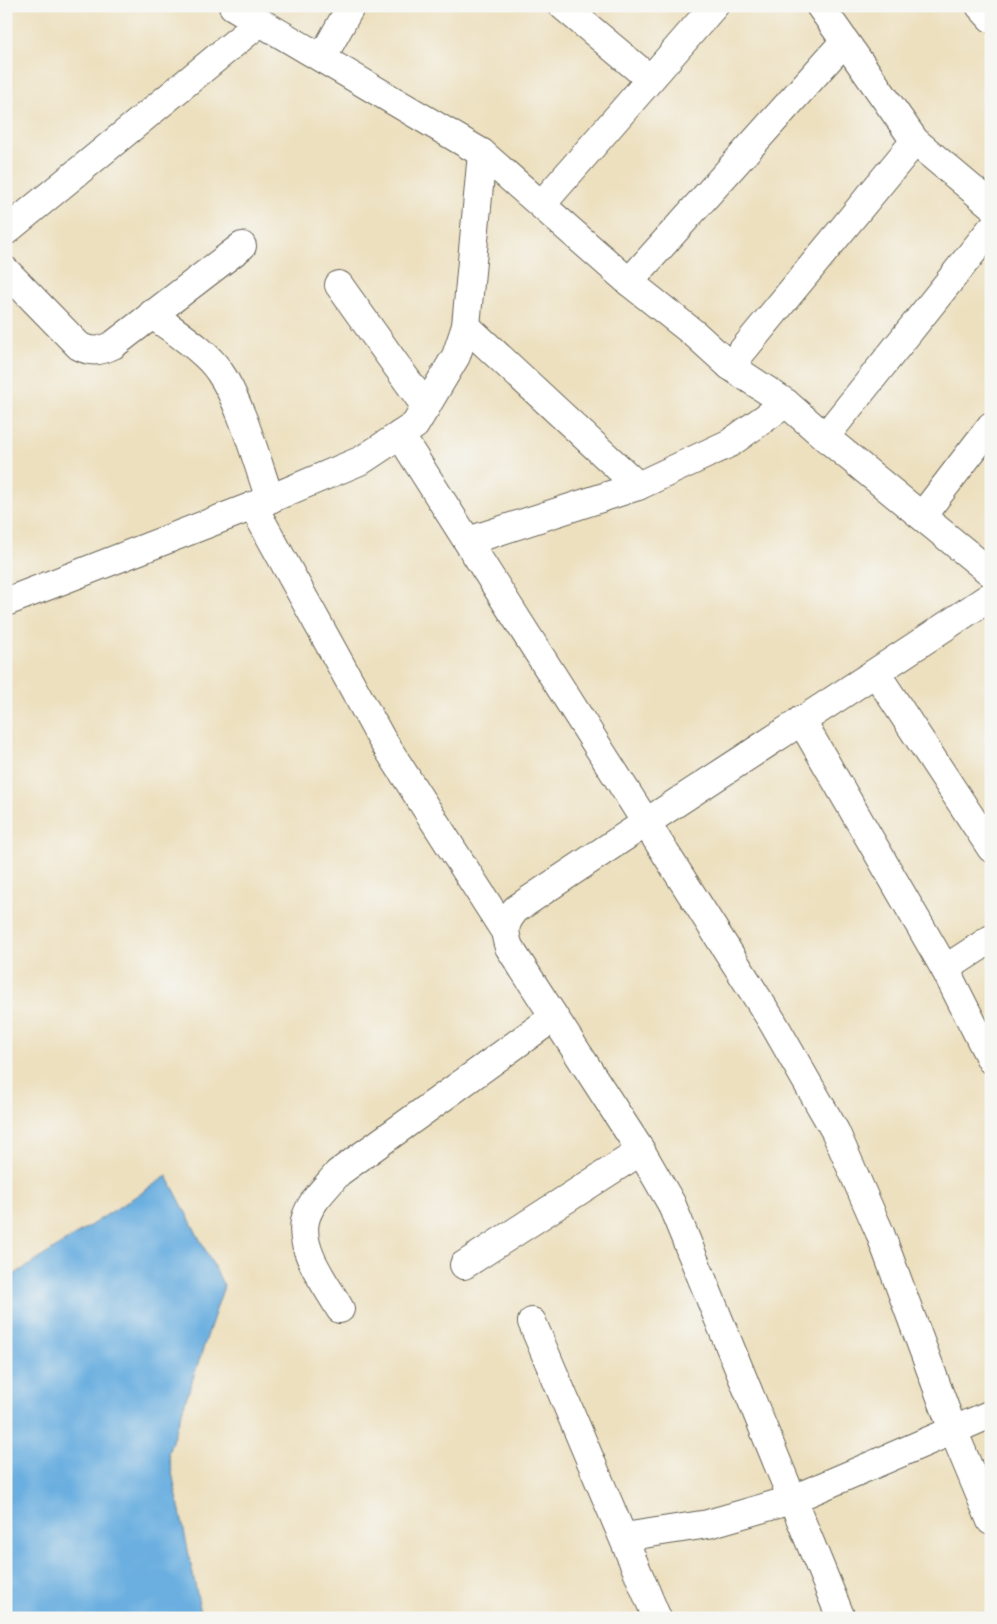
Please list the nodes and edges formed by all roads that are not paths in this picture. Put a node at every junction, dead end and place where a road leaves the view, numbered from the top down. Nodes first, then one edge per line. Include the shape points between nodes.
1 (232, 6) edge
2 (351, 6) edge
3 (563, 6) edge
4 (714, 6) edge
5 (820, 6) edge
6 (980, 6) edge
7 (991, 18) edge
8 (260, 22) junction
9 (844, 42) junction
10 (322, 58) junction
11 (650, 80) junction
12 (915, 142) junction
13 (482, 153) junction
14 (542, 204) junction
15 (991, 205) edge
16 (991, 229) edge
17 (6, 231) edge
18 (242, 246) dead end
19 (6, 271) edge
20 (629, 282) junction
21 (339, 284) dead end
22 (152, 314) junction
23 (466, 326) junction
24 (730, 366) junction
25 (786, 403) junction
26 (426, 407) junction
27 (991, 426) edge
28 (400, 435) junction
29 (824, 437) junction
30 (638, 486) junction
31 (262, 502) junction
32 (922, 516) junction
33 (468, 542) junction
34 (991, 572) edge
35 (991, 596) edge
36 (6, 602) edge
37 (876, 673) junction
38 (801, 720) junction
39 (644, 822) junction
40 (991, 848) edge
41 (504, 930) junction
42 (991, 939) edge
43 (945, 969) junction
44 (554, 1017) junction
45 (991, 1060) edge
46 (641, 1151) junction
47 (464, 1265) dead end
48 (340, 1309) dead end
49 (532, 1322) dead end
50 (991, 1414) edge
51 (953, 1430) junction
52 (791, 1500) junction
53 (991, 1521) edge
54 (624, 1537) junction
55 (657, 1618) edge
56 (841, 1618) edge

1 - 8 street
2 - 10 street
3 - 11 street
4 - 11 street
5 - 9 street
6 - 7 street
8 - 10 street
8 - 17 street
9 - 12 street
9 - 20 street
10 - 13 street
11 - 14 street
12 - 15 street
12 - 24 street
13 - 14 street
13 - 23 street
14 - 20 street
16 - 29 street
18 - 22 street
19 - 22 street via 79,346 90,351 100,351 112,345
20 - 24 street
21 - 26 street
22 - 31 street via 219,370 233,398
23 - 26 street via 456,356
23 - 30 street
24 - 25 street
25 - 29 street
25 - 30 street via 730,443
26 - 28 street via 415,425
27 - 32 street
28 - 31 street via 362,460
28 - 33 street
29 - 32 street
30 - 33 street
31 - 36 street
31 - 41 street via 381,738
32 - 34 street
33 - 39 street
35 - 37 street
37 - 38 street
37 - 40 street
38 - 39 street
38 - 43 street
39 - 41 street via 516,909 506,921
39 - 51 street via 772,1021 835,1130 880,1233
41 - 44 street via 509,947
42 - 43 street
43 - 45 street
44 - 46 street
44 - 48 street via 338,1173 314,1201 305,1220 306,1246
46 - 47 street
46 - 52 street via 671,1203
49 - 54 street
50 - 51 street
51 - 52 street
51 - 53 street
52 - 54 street via 708,1524
52 - 56 street
54 - 55 street

